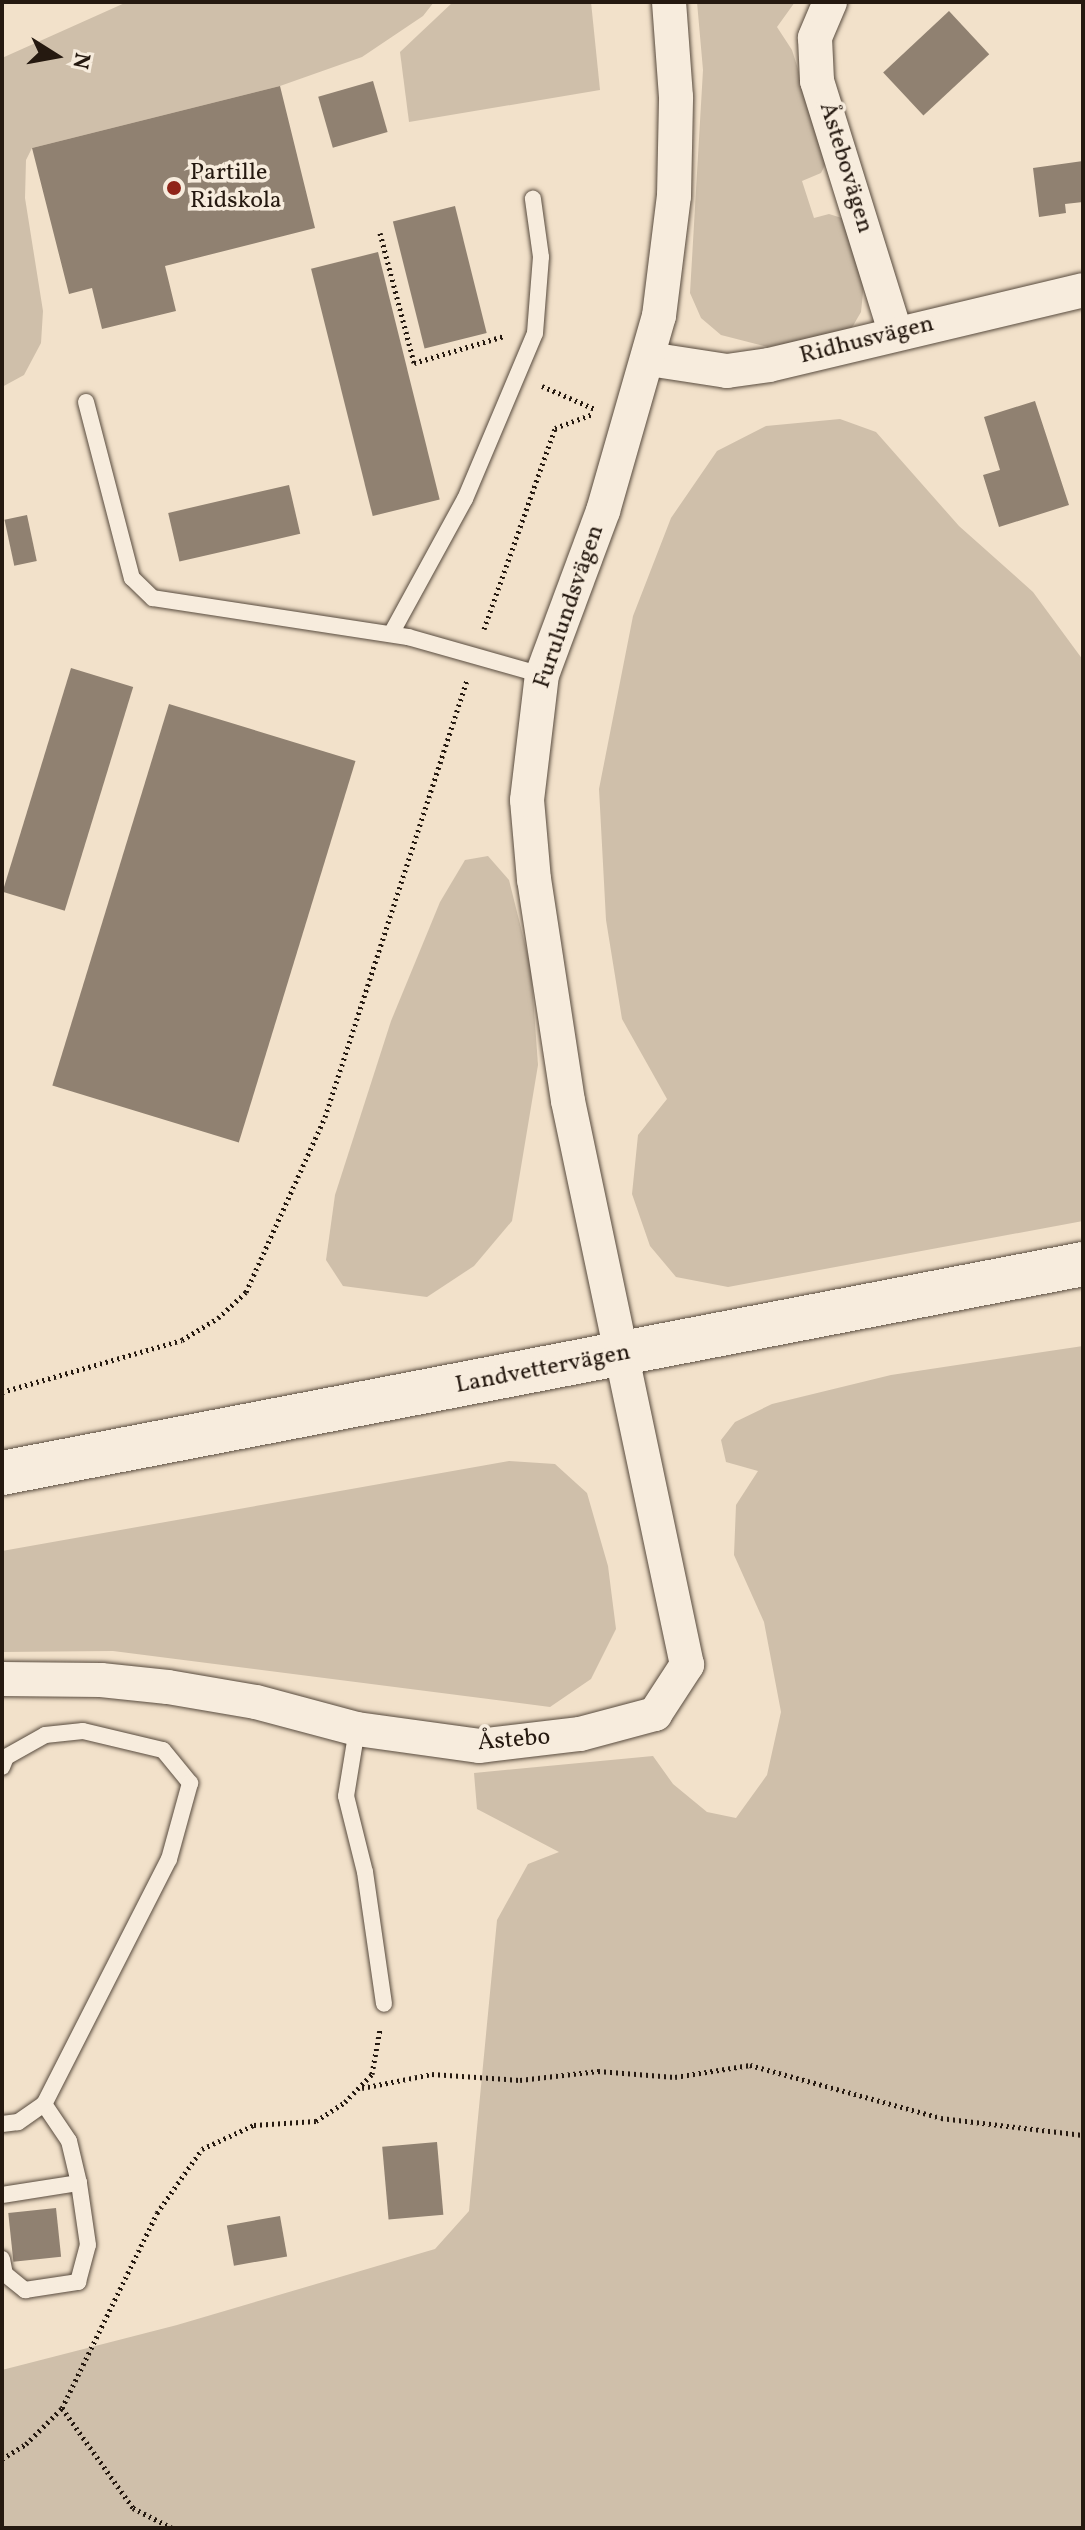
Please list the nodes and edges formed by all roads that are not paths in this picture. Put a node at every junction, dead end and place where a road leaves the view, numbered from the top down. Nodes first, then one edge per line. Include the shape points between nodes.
1 (669, 2) edge
2 (830, 2) edge
3 (533, 199) dead end
4 (1083, 290) edge
5 (896, 334) junction
6 (649, 359) junction
7 (86, 402) dead end
8 (391, 634) junction
9 (542, 675) junction
10 (1083, 1264) edge
11 (625, 1355) junction
12 (2, 1473) edge
13 (2, 1679) edge
14 (357, 1729) junction
15 (2, 1767) edge
16 (384, 2004) road end
17 (44, 2104) junction
18 (2, 2124) edge
19 (79, 2183) junction
20 (2, 2195) edge
21 (2, 2259) edge

1 - 6 street, Furulundsvägen via 676,97 674,196
2 - 5 street, Åstebovägen via 815,38 817,81
3 - 8 lane via 540,296 535,333 465,499
4 - 5 street, Ridhusvägen
5 - 6 street, Ridhusvägen via 727,371
6 - 9 street, Furulundsvägen via 603,511
7 - 8 lane via 132,578 153,598
8 - 9 lane
9 - 11 street, Furulundsvägen via 527,800 534,880 568,1101
10 - 11 street, Landvettervägen
11 - 12 street, Landvettervägen
11 - 14 street, Åstebo via 687,1665 655,1714 580,1734 479,1746
13 - 14 street, Åstebo via 168,1687 256,1702
14 - 16 lane via 346,1796 365,1872
15 - 17 lane via 6,1757 45,1735 83,1731 163,1750 190,1783 169,1859
17 - 18 lane via 18,2122
17 - 19 lane via 69,2141
19 - 20 lane
19 - 21 lane via 88,2245 78,2282 25,2290 5,2274

